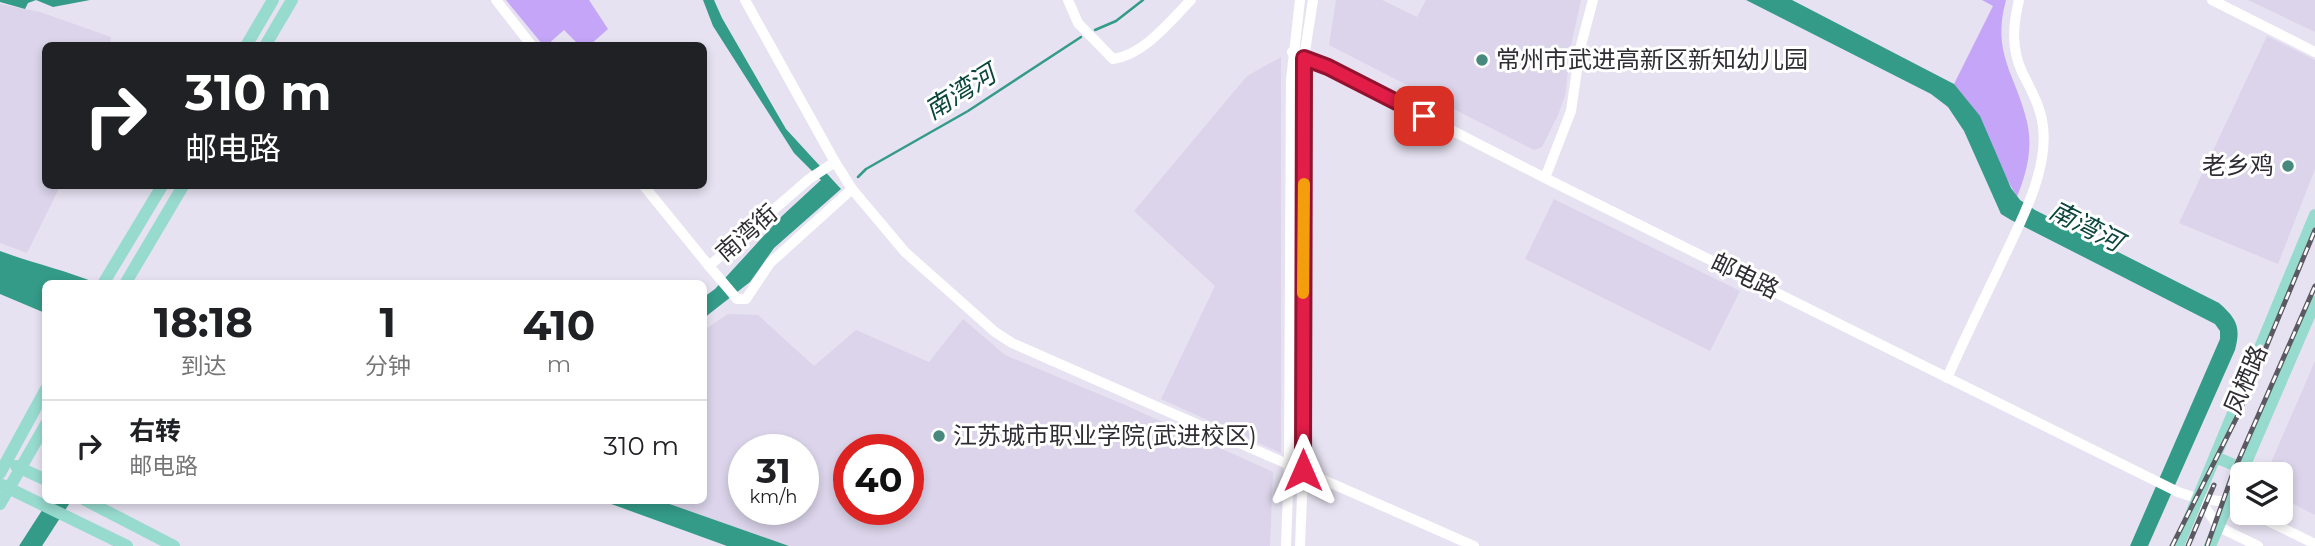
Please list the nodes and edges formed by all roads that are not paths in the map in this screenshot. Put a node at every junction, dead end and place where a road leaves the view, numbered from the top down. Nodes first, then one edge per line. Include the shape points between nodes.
1 (273, 0) edge
2 (292, 0) edge
3 (496, 0) edge
4 (746, 0) edge
5 (1068, 0) edge
6 (1191, 0) edge
7 (1300, 0) edge
8 (1313, 0) edge
9 (1593, 0) edge
10 (2019, 0) edge
11 (2212, 0) edge
12 (248, 42) edge
13 (267, 42) edge
14 (529, 42) edge
15 (2315, 51) edge
16 (1292, 52) junction
17 (1304, 58) junction
18 (831, 163) junction
19 (1545, 178) junction
20 (160, 189) edge
21 (181, 189) edge
22 (646, 189) edge
23 (852, 189) junction
24 (2315, 215) edge
25 (709, 266) junction
26 (106, 280) edge
27 (127, 280) edge
28 (2315, 302) edge
29 (1947, 378) junction
30 (42, 396) edge
31 (42, 431) edge
32 (2215, 457) junction
33 (2247, 462) edge
34 (2230, 463) edge
35 (2, 464) edge
36 (1289, 464) junction
37 (22, 468) junction
38 (1303, 470) junction
39 (42, 478) edge
40 (5, 486) edge
41 (2199, 499) junction
42 (93, 504) edge
43 (2230, 504) edge
44 (0, 505) edge
45 (2230, 513) edge
46 (2276, 525) edge
47 (2219, 527) junction
48 (2315, 544) edge
49 (127, 546) edge
50 (174, 546) edge
51 (1286, 546) edge
52 (1300, 546) edge
53 (1474, 546) edge
54 (2178, 546) edge
55 (2210, 546) edge
56 (2258, 546) edge

1 - 12 main road
2 - 13 main road
3 - 14 street
4 - 18 street
5 - 6 street via 1078,23 1113,59 1127,57
7 - 16 street
8 - 17 street
9 - 19 street via 1571,111
10 - 29 street via 2013,23 2014,49 2043,127 2041,162 2030,202
11 - 15 street
16 - 17 street, 邮电路
16 - 36 street
17 - 19 street, 邮电路
17 - 38 street
18 - 23 street
18 - 25 street, 南湾街
19 - 29 street, 邮电路
20 - 26 main road
21 - 27 main road
22 - 25 street, 南湾街
23 - 25 street via 770,263 746,299 737,299
23 - 36 street via 905,252 1012,343
24 - 32 main road, 凤栖路
28 - 33 main road, 凤栖路
29 - 41 street, 邮电路
30 - 35 main road
31 - 37 main road
32 - 34 main road
32 - 41 main road, 凤栖路
35 - 37 main road
36 - 38 street
36 - 51 street
37 - 39 main road
37 - 40 main road
38 - 52 street
38 - 53 street
40 - 44 main road
40 - 49 main road
41 - 43 street, 邮电路
41 - 47 street
41 - 54 main road, 凤栖路
42 - 50 main road
45 - 47 main road, 凤栖路
46 - 48 street
47 - 55 main road, 凤栖路
47 - 56 street

